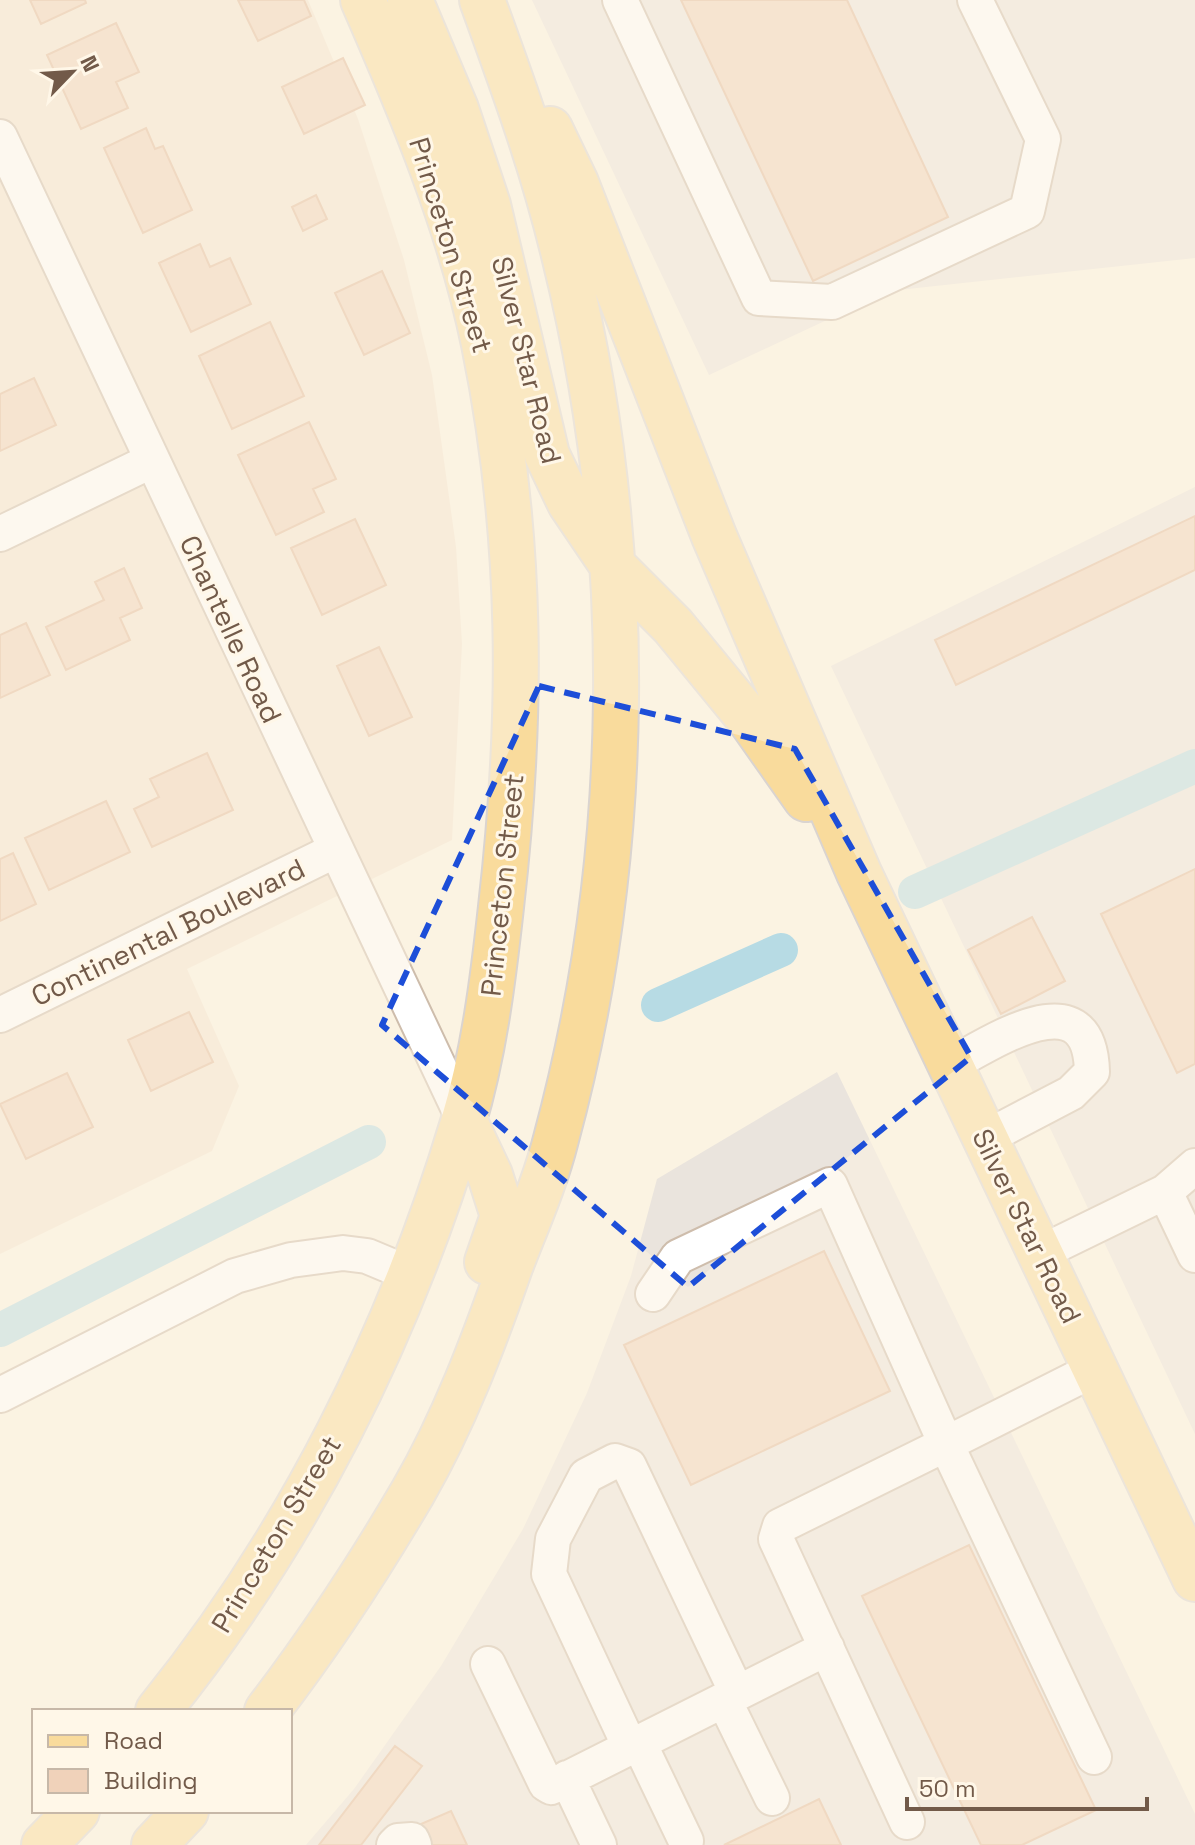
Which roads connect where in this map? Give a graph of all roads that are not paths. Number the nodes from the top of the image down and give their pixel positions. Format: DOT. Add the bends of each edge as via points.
graph roads {
  1 [pos="363,0"];
  2 [pos="410,0"];
  3 [pos="482,0"];
  4 [pos="489,0"];
  5 [pos="620,0"];
  6 [pos="975,0"];
  7 [pos="0,137"];
  8 [pos="151,461"];
  9 [pos="0,534"];
  10 [pos="612,565"];
  11 [pos="336,850"];
  12 [pos="859,873"];
  13 [pos="0,1015"];
  14 [pos="950,1065"];
  15 [pos="464,1120"];
  16 [pos="985,1138"];
  17 [pos="1195,1166"];
  18 [pos="1165,1192"];
  19 [pos="1040,1253"];
  20 [pos="1195,1255"];
  21 [pos="410,1274"];
  22 [pos="653,1294"];
  23 [pos="1095,1369"];
  24 [pos="0,1395"];
  25 [pos="946,1444"];
  26 [pos="1186,1533"];
  27 [pos="1195,1579"];
  28 [pos="827,1648"];
  29 [pos="488,1664"];
  30 [pos="730,1696"];
  31 [pos="159,1709"];
  32 [pos="237,1709"];
  33 [pos="268,1709"];
  34 [pos="634,1745"];
  35 [pos="1094,1757"];
  36 [pos="567,1778"];
  37 [pos="772,1798"];
  38 [pos="75,1813"];
  39 [pos="158,1813"];
  40 [pos="184,1813"];
  41 [pos="907,1822"];
  42 [pos="686,1841"];
  43 [pos="44,1845"];
  44 [pos="134,1845"];
  45 [pos="154,1845"];
  46 [pos="394,1845"];
  47 [pos="414,1845"];
  48 [pos="599,1845"];
  1 -- 15 [label="main road, Princeton Street" via="445,209 483,341 508,491 518,652 514,775 490,1006"];
  2 -- 10 [label="main road, Silver Star Road" via="456,109 488,205 547,455 570,503"];
  3 -- 10 [label="main road" via="527,121 566,261 601,443"];
  4 -- 12 [label="main road, Silver Star Road" via="576,183 714,536"];
  5 -- 6 [label="street" via="759,298 832,302 1027,211 1043,139"];
  7 -- 8 [label="street, Chantelle Road"];
  8 -- 9 [label="street"];
  8 -- 11 [label="street, Chantelle Road"];
  10 -- 12 [label="main road, Silver Star Road" via="673,626 751,721"];
  10 -- 33 [label="main road" via="612,808 600,928 555,1143 478,1357 414,1490"];
  11 -- 13 [label="street, Continental Boulevard"];
  11 -- 15 [label="street, Chantelle Road"];
  12 -- 14 [label="main road, Silver Star Road"];
  14 -- 16 [label="main road, Silver Star Road"];
  14 -- 16 [label="street" via="1026,1026 1054,1019 1080,1034 1092,1054 1092,1072 1071,1093"];
  15 -- 21 [label="main road, Princeton Street"];
  15 -- 32 [label="main road" via="503,1216 492,1250 447,1359 358,1531"];
  16 -- 19 [label="main road, Silver Star Road"];
  17 -- 18 [label="street"];
  18 -- 19 [label="street"];
  18 -- 20 [label="street"];
  19 -- 23 [label="main road, Silver Star Road"];
  21 -- 24 [label="street" via="367,1256 343,1253 235,1276"];
  21 -- 31 [label="main road, Princeton Street" via="319,1473 258,1574"];
  22 -- 25 [label="street" via="678,1257 830,1185"];
  23 -- 25 [label="street"];
  23 -- 26 [label="main road, Silver Star Road"];
  25 -- 28 [label="street" via="780,1526 776,1539"];
  25 -- 35 [label="street"];
  26 -- 27 [label="main road, Silver Star Road"];
  28 -- 30 [label="street"];
  28 -- 41 [label="street"];
  29 -- 36 [label="street" via="546,1784 551,1787"];
  30 -- 34 [label="street"];
  30 -- 34 [label="street" via="629,1466 615,1461 586,1476 553,1539 549,1574"];
  30 -- 37 [label="street"];
  34 -- 36 [label="street"];
  34 -- 42 [label="street"];
  36 -- 48 [label="street"];
  38 -- 43 [label="main road"];
  39 -- 44 [label="main road"];
  40 -- 45 [label="main road"];
  46 -- 47 [label="street" via="412,1840"];
}
